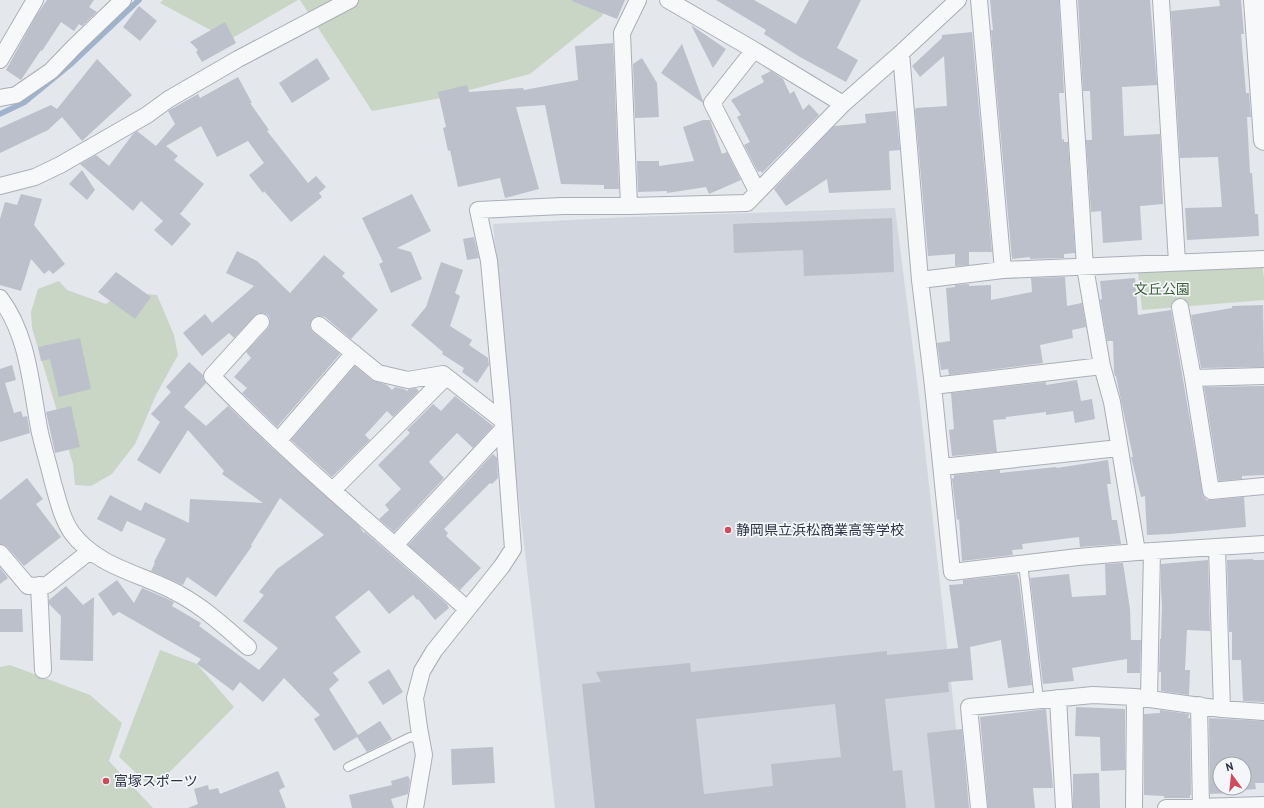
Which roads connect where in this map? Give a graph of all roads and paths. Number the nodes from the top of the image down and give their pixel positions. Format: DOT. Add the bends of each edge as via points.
graph roads {
  1 [pos="35,0"];
  2 [pos="123,0"];
  3 [pos="350,0"];
  4 [pos="638,0"];
  5 [pos="668,0"];
  6 [pos="958,0"];
  7 [pos="980,0"];
  8 [pos="1068,0"];
  9 [pos="1161,0"];
  10 [pos="1254,0"];
  11 [pos="754,50"];
  12 [pos="1261,52"];
  13 [pos="901,53"];
  14 [pos="0,60"];
  15 [pos="0,98"];
  16 [pos="842,104"];
  17 [pos="1264,140"];
  18 [pos="0,186"];
  19 [pos="757,191"];
  20 [pos="630,206"];
  21 [pos="1264,259"];
  22 [pos="1177,262"];
  23 [pos="1085,267"];
  24 [pos="1003,270"];
  25 [pos="920,280"];
  26 [pos="0,298"];
  27 [pos="1180,307"];
  28 [pos="261,322"];
  29 [pos="319,325"];
  30 [pos="354,353"];
  31 [pos="1102,366"];
  32 [pos="1264,376"];
  33 [pos="446,377"];
  34 [pos="1193,378"];
  35 [pos="933,386"];
  36 [pos="503,424"];
  37 [pos="278,441"];
  38 [pos="1119,448"];
  39 [pos="942,467"];
  40 [pos="1264,486"];
  41 [pos="333,490"];
  42 [pos="1264,544"];
  43 [pos="395,545"];
  44 [pos="1216,548"];
  45 [pos="90,551"];
  46 [pos="1145,551"];
  47 [pos="0,553"];
  48 [pos="1024,564"];
  49 [pos="39,586"];
  50 [pos="468,609"];
  51 [pos="248,648"];
  52 [pos="43,670"];
  53 [pos="1142,697"];
  54 [pos="1058,698"];
  55 [pos="1039,700"];
  56 [pos="1199,705"];
  57 [pos="1222,709"];
  58 [pos="1264,712"];
  59 [pos="421,739"];
  60 [pos="348,767"];
  61 [pos="1264,805"];
  62 [pos="415,808"];
  63 [pos="979,808"];
  64 [pos="1064,808"];
  65 [pos="1134,808"];
  66 [pos="1166,808"];
  67 [pos="1201,808"];
  1 -- 14 [label="street"];
  2 -- 15 [label="street" via="51,72 16,95"];
  3 -- 18 [label="street" via="238,59 60,165 35,177"];
  4 -- 20 [label="street" via="622,33"];
  5 -- 11 [label="street"];
  6 -- 13 [label="street"];
  7 -- 24 [label="street"];
  8 -- 23 [label="street"];
  9 -- 22 [label="street"];
  10 -- 12 [label="street"];
  11 -- 16 [label="street"];
  11 -- 19 [label="street" via="712,103"];
  12 -- 17 [label="street"];
  13 -- 16 [label="street"];
  13 -- 25 [label="street"];
  16 -- 19 [label="street"];
  19 -- 20 [label="street" via="747,202"];
  20 -- 36 [label="street" via="478,210 489,261"];
  21 -- 22 [label="street"];
  22 -- 23 [label="street"];
  23 -- 24 [label="street"];
  23 -- 31 [label="street"];
  24 -- 25 [label="street"];
  25 -- 35 [label="street"];
  26 -- 45 [label="street" via="23,341 40,434 65,520 73,534"];
  27 -- 34 [label="street"];
  28 -- 37 [label="street" via="212,376"];
  29 -- 30 [label="street"];
  30 -- 33 [label="street" via="378,373 408,380 443,374"];
  30 -- 37 [label="street"];
  31 -- 35 [label="street"];
  31 -- 38 [label="street" via="1112,402"];
  32 -- 34 [label="street"];
  33 -- 36 [label="street"];
  33 -- 41 [label="street"];
  34 -- 40 [label="street" via="1211,491"];
  35 -- 39 [label="street"];
  36 -- 43 [label="street"];
  36 -- 50 [label="street" via="513,549"];
  37 -- 41 [label="street"];
  38 -- 39 [label="street"];
  38 -- 46 [label="street"];
  39 -- 48 [label="street" via="952,572"];
  41 -- 43 [label="street"];
  42 -- 44 [label="street"];
  43 -- 50 [label="street"];
  44 -- 46 [label="street"];
  44 -- 57 [label="street"];
  45 -- 49 [label="street" via="47,585"];
  45 -- 51 [label="street" via="117,566 179,593 213,616"];
  46 -- 48 [label="street"];
  46 -- 53 [label="street"];
  47 -- 49 [label="street" via="28,586"];
  48 -- 55 [label="lane"];
  49 -- 52 [label="street"];
  50 -- 59 [label="street" via="434,650 422,671 415,698"];
  53 -- 54 [label="street" via="1093,695"];
  53 -- 56 [label="street"];
  53 -- 65 [label="street"];
  54 -- 55 [label="street"];
  54 -- 64 [label="street"];
  55 -- 63 [label="street" via="969,707"];
  56 -- 57 [label="street"];
  56 -- 67 [label="street"];
  57 -- 58 [label="street"];
  59 -- 60 [label="lane" via="410,737"];
  59 -- 62 [label="street" via="424,755"];
  61 -- 67 [label="street"];
  66 -- 67 [label="street"];
}
